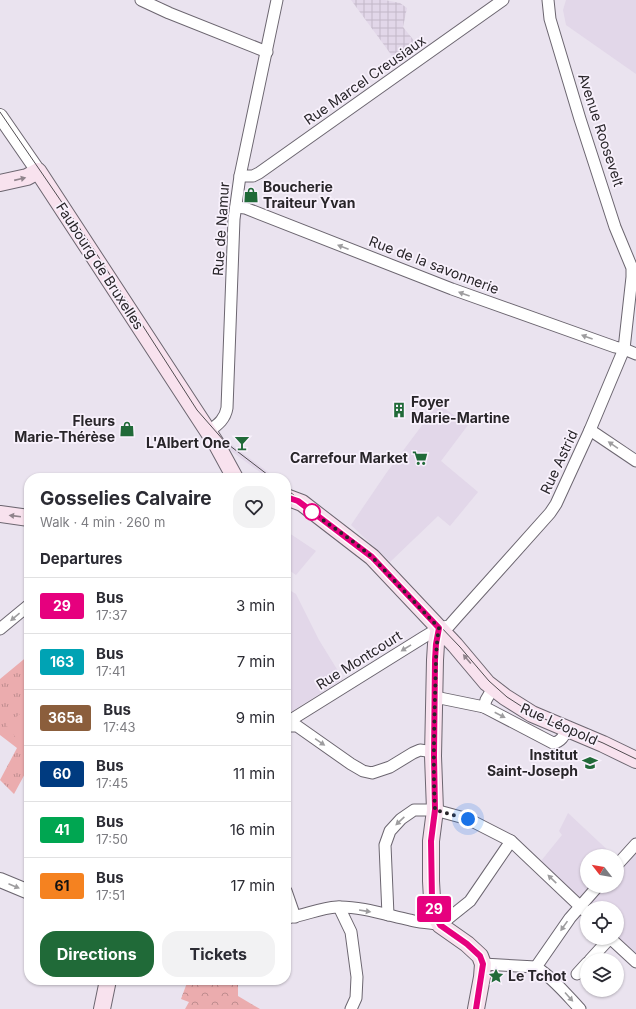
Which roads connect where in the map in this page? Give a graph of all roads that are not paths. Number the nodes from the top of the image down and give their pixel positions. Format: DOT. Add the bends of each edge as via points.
graph roads {
  1 [pos="141,0"];
  2 [pos="277,0"];
  3 [pos="503,0"];
  4 [pos="548,0"];
  5 [pos="267,52"];
  6 [pos="0,116"];
  7 [pos="38,171"];
  8 [pos="240,176"];
  9 [pos="0,183"];
  10 [pos="236,207"];
  11 [pos="634,269"];
  12 [pos="624,349"];
  13 [pos="636,354"];
  14 [pos="590,430"];
  15 [pos="208,432"];
  16 [pos="636,461"];
  17 [pos="232,473"];
  18 [pos="291,498"];
  19 [pos="0,514"];
  20 [pos="24,517"];
  21 [pos="24,609"];
  22 [pos="439,628"];
  23 [pos="0,629"];
  24 [pos="493,688"];
  25 [pos="435,697"];
  26 [pos="484,708"];
  27 [pos="291,723"];
  28 [pos="567,729"];
  29 [pos="553,743"];
  30 [pos="566,750"];
  31 [pos="434,756"];
  32 [pos="636,760"];
  33 [pos="435,810"];
  34 [pos="511,841"];
  35 [pos="636,844"];
  36 [pos="624,857"];
  37 [pos="0,880"];
  38 [pos="24,890"];
  39 [pos="580,906"];
  40 [pos="339,907"];
  41 [pos="580,912"];
  42 [pos="388,915"];
  43 [pos="291,917"];
  44 [pos="440,925"];
  45 [pos="604,945"];
  46 [pos="618,945"];
  47 [pos="596,953"];
  48 [pos="636,962"];
  49 [pos="483,964"];
  50 [pos="536,966"];
  51 [pos="580,971"];
  52 [pos="577,974"];
  53 [pos="107,985"];
  54 [pos="102,1009"];
  55 [pos="351,1009"];
  56 [pos="476,1009"];
  57 [pos="580,1009"];
  1 -- 5 [label="street"];
  2 -- 5 [label="street, Rue de Namur"];
  3 -- 8 [label="street, Rue Marcel Creusiaux" via="259,173 253,176"];
  4 -- 11 [label="street, Avenue Roosevelt" via="550,19 580,119 616,227"];
  5 -- 8 [label="street, Rue de Namur"];
  6 -- 7 [label="street, Faubourg de Bruxelles"];
  9 -- 7 [label="main road, one-way" via="27,177"];
  7 -- 15 [label="main road, Faubourg de Bruxelles"];
  8 -- 10 [label="street, Rue de Namur"];
  12 -- 10 [label="street, Rue de la savonnerie, one-way" via="452,289 245,208"];
  10 -- 15 [label="street, Rue de Namur" via="227,408 226,415 220,423"];
  11 -- 12 [label="street, Rue Astrid"];
  12 -- 13 [label="street, Rue de la savonnerie"];
  12 -- 14 [label="street, Rue Astrid"];
  16 -- 14 [label="street, one-way"];
  14 -- 22 [label="street, Rue Astrid" via="550,513 449,626"];
  15 -- 17 [label="main road, Faubourg de Bruxelles"];
  18 -- 22 [label="main road, Rue Léopold" via="302,503 368,554"];
  20 -- 19 [label="main road, one-way"];
  21 -- 23 [label="street, one-way"];
  24 -- 22 [label="main road, Rue Léopold, one-way"];
  22 -- 25 [label="main road" via="436,644"];
  22 -- 27 [label="street, Rue Montcourt, one-way"];
  24 -- 26 [label="street"];
  24 -- 28 [label="main road, Rue Léopold" via="520,708"];
  25 -- 26 [label="street"];
  25 -- 31 [label="main road"];
  26 -- 29 [label="street, one-way"];
  27 -- 31 [label="street, one-way" via="363,771 372,773 390,767 420,750"];
  28 -- 29 [label="street" via="560,740"];
  28 -- 32 [label="main road, Rue Léopold"];
  29 -- 30 [label="street"];
  31 -- 33 [label="main road"];
  33 -- 34 [label="street" via="468,819"];
  33 -- 42 [label="street, one-way" via="414,810 390,831 385,845"];
  33 -- 44 [label="main road" via="431,841 431,881 434,910"];
  39 -- 34 [label="street, one-way"];
  34 -- 44 [label="street" via="470,901"];
  35 -- 36 [label="street"];
  37 -- 38 [label="street, one-way"];
  40 -- 42 [label="street, one-way"];
  40 -- 43 [label="street"];
  40 -- 55 [label="street" via="351,932 357,977 356,998"];
  41 -- 50 [label="street, one-way" via="570,918"];
  42 -- 44 [label="street"];
  44 -- 49 [label="main road" via="467,944 480,956"];
  45 -- 47 [label="street"];
  46 -- 48 [label="street"];
  49 -- 50 [label="street"];
  49 -- 56 [label="main road"];
  50 -- 57 [label="street, one-way"];
  51 -- 52 [label="street"];
  53 -- 54 [label="main road"];
}
